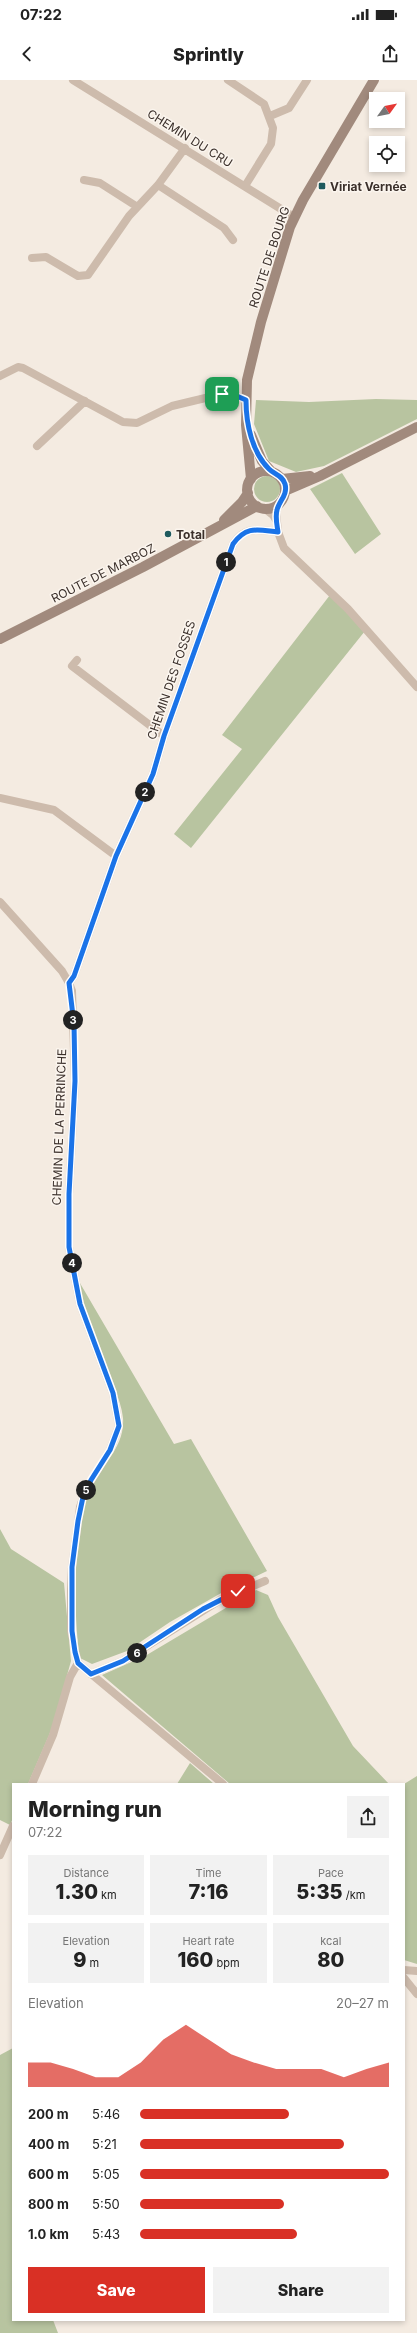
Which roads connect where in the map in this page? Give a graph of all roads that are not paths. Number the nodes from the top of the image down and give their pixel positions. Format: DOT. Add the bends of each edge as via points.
graph roads {
  1 [pos="73,80"];
  2 [pos="228,80"];
  3 [pos="307,80"];
  4 [pos="374,80"];
  5 [pos="270,116"];
  6 [pos="185,148"];
  7 [pos="84,180"];
  8 [pos="158,185"];
  9 [pos="245,186"];
  10 [pos="136,206"];
  11 [pos="294,217"];
  12 [pos="233,240"];
  13 [pos="32,258"];
  14 [pos="0,376"];
  15 [pos="246,400"];
  16 [pos="85,401"];
  17 [pos="246,412"];
  18 [pos="417,427"];
  19 [pos="37,446"];
  20 [pos="339,467"];
  21 [pos="271,471"];
  22 [pos="251,479"];
  23 [pos="282,479"];
  24 [pos="285,491"];
  25 [pos="248,493"];
  26 [pos="279,504"];
  27 [pos="260,507"];
  28 [pos="276,520"];
  29 [pos="216,527"];
  30 [pos="278,532"];
  31 [pos="0,639"];
  32 [pos="77,660"];
  33 [pos="417,687"];
  34 [pos="164,736"];
  35 [pos="0,798"];
  36 [pos="116,856"];
  37 [pos="0,902"];
  38 [pos="69,983"];
  39 [pos="265,1581"];
  40 [pos="78,1663"];
  41 [pos="91,1674"];
  42 [pos="32,1783"];
  43 [pos="222,1783"];
  44 [pos="12,1828"];
  45 [pos="0,1856"];
  46 [pos="405,1970"];
  47 [pos="417,1971"];
  48 [pos="405,1979"];
  49 [pos="417,1994"];
  1 -- 6 [label="street, CHEMIN DU CRU"];
  2 -- 5 [label="street" via="261,101"];
  3 -- 5 [label="street" via="289,108"];
  4 -- 11 [label="main road, ROUTE DE BOURG"];
  5 -- 9 [label="street" via="273,140"];
  6 -- 8 [label="street"];
  6 -- 9 [label="street, CHEMIN DU CRU"];
  7 -- 10 [label="street" via="100,183"];
  8 -- 10 [label="street"];
  8 -- 12 [label="street" via="224,228"];
  9 -- 11 [label="street, CHEMIN DU CRU"];
  10 -- 13 [label="street" via="88,275 78,276 46,257"];
  11 -- 15 [label="main road, ROUTE DE BOURG" via="252,358"];
  14 -- 16 [label="street" via="18,367 23,368"];
  15 -- 16 [label="street" via="232,394 222,394 172,406 131,424"];
  15 -- 17 [label="main road, ROUTE DE BOURG"];
  16 -- 19 [label="street"];
  17 -- 21 [label="main road, ROUTE DE BOURG" via="256,449"];
  17 -- 22 [label="main road, ROUTE DE BOURG"];
  18 -- 20 [label="main road"];
  20 -- 23 [label="main road" via="308,476"];
  20 -- 24 [label="main road"];
  21 -- 22 [label="main road" via="260,472"];
  21 -- 23 [label="main road"];
  22 -- 25 [label="main road"];
  23 -- 24 [label="main road"];
  24 -- 26 [label="main road"];
  25 -- 27 [label="main road"];
  25 -- 29 [label="main road, ROUTE DE MARBOZ"];
  26 -- 27 [label="main road"];
  26 -- 28 [label="street"];
  27 -- 28 [label="street" via="273,514"];
  27 -- 29 [label="main road, ROUTE DE MARBOZ"];
  28 -- 30 [label="street"];
  29 -- 31 [label="main road, ROUTE DE MARBOZ"];
  30 -- 33 [label="street" via="289,554 348,609"];
  30 -- 34 [label="street, CHEMIN DES FOSSES" via="251,530 240,536 233,544"];
  32 -- 34 [label="street" via="72,666"];
  34 -- 36 [label="street, CHEMIN DES FOSSES" via="153,774"];
  35 -- 36 [label="street" via="54,810"];
  36 -- 38 [label="street, CHEMIN DES FOSSES" via="74,976"];
  37 -- 38 [label="street" via="43,948"];
  38 -- 40 [label="street, CHEMIN DE LA PERRINCHE" via="75,1081 69,1247 80,1304 113,1393 119,1426 110,1450 86,1489 78,1521 71,1591 72,1631"];
  39 -- 41 [label="street" via="220,1600 123,1661"];
  40 -- 41 [label="street"];
  40 -- 42 [label="street" via="70,1677 53,1735"];
  41 -- 43 [label="street"];
  44 -- 45 [label="street"];
  46 -- 47 [label="street"];
  48 -- 49 [label="street"];
}
